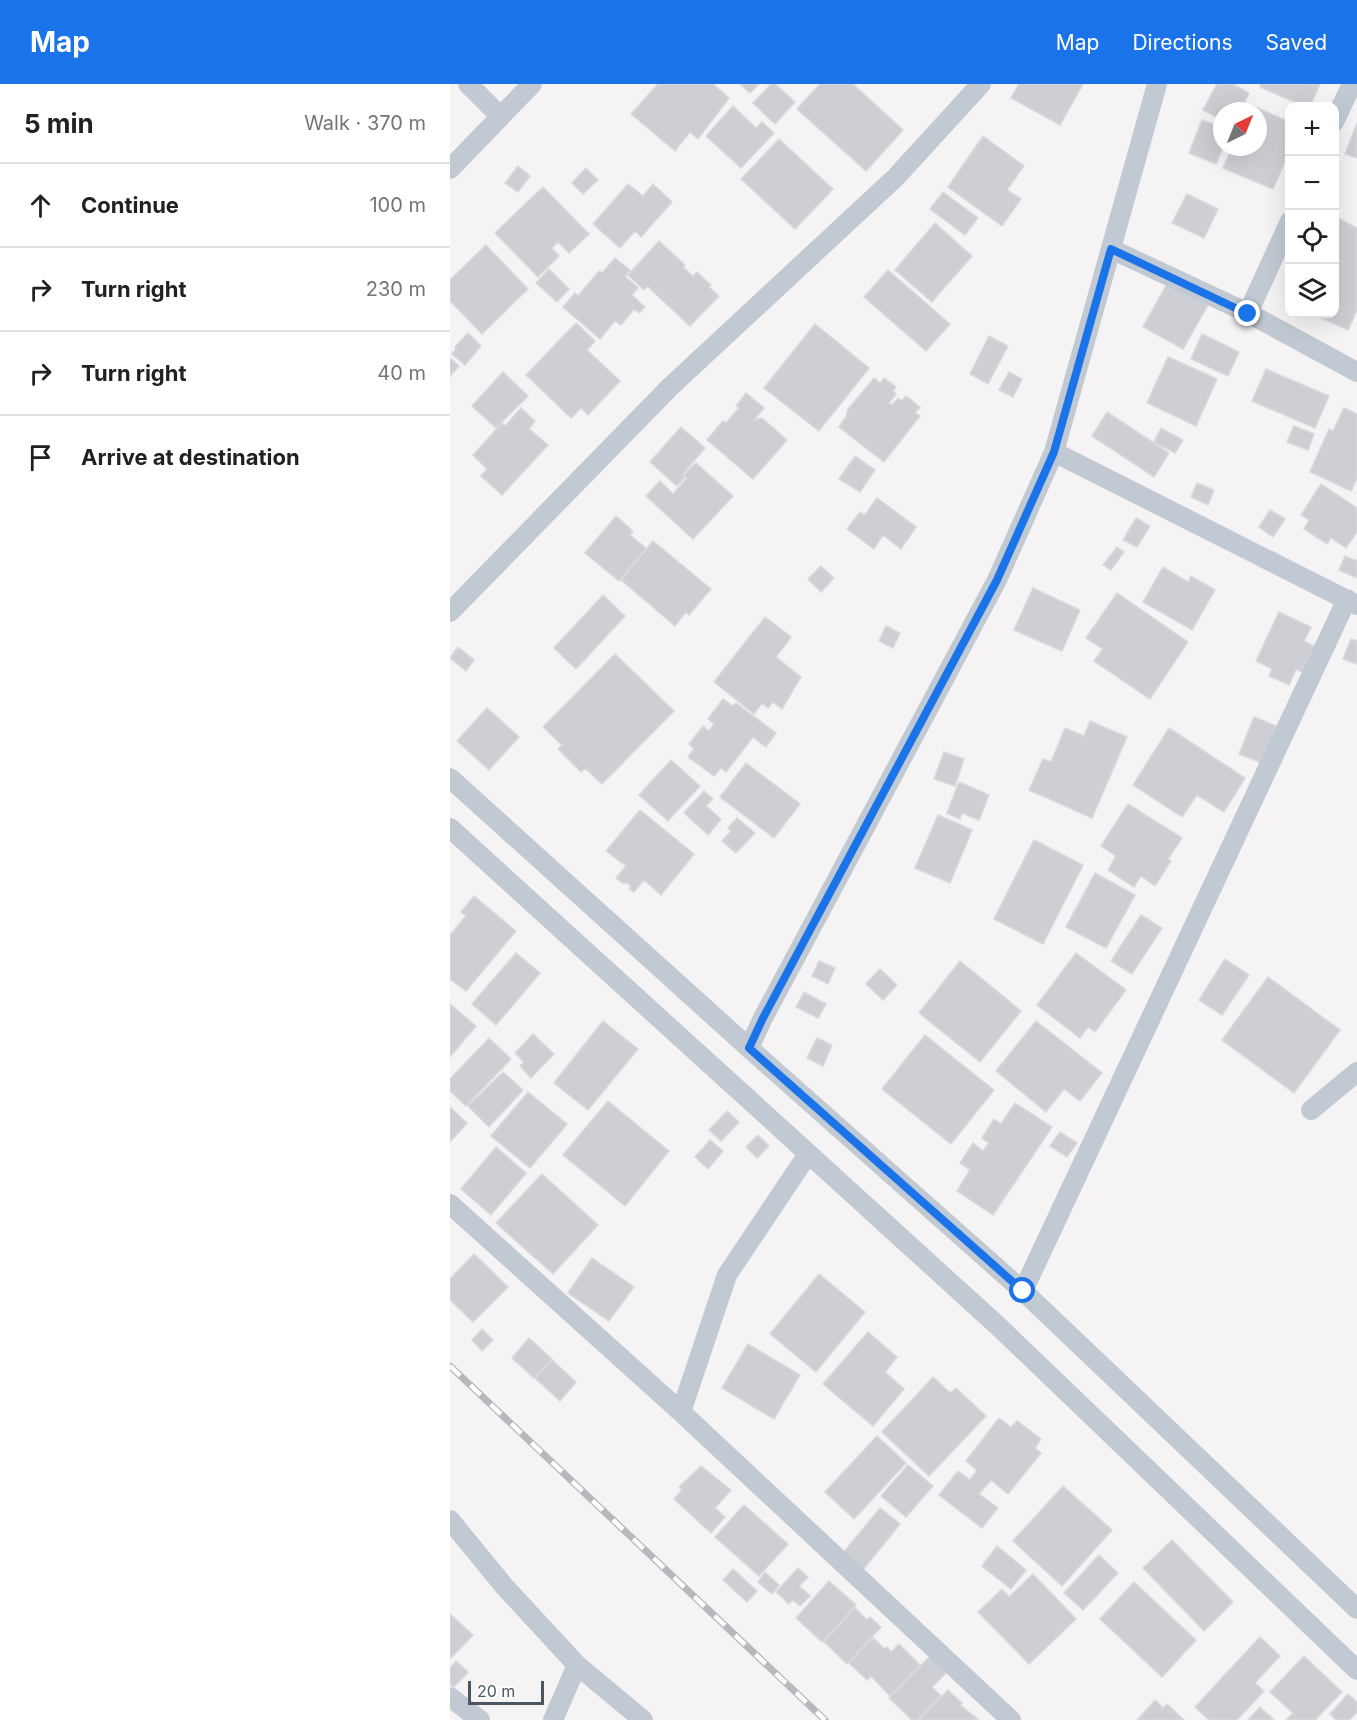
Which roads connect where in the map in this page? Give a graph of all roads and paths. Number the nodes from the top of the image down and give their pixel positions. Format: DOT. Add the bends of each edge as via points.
graph roads {
  1 [pos="468,84"];
  2 [pos="531,84"];
  3 [pos="981,84"];
  4 [pos="1158,84"];
  5 [pos="1352,84"];
  6 [pos="1339,113"];
  7 [pos="500,116"];
  8 [pos="450,169"];
  9 [pos="1285,232"];
  10 [pos="1111,249"];
  11 [pos="1248,314"];
  12 [pos="1357,372"];
  13 [pos="1054,452"];
  14 [pos="1352,602"];
  15 [pos="450,612"];
  16 [pos="450,778"];
  17 [pos="450,828"];
  18 [pos="749,1048"];
  19 [pos="1357,1072"];
  20 [pos="1311,1110"];
  21 [pos="808,1154"];
  22 [pos="450,1204"];
  23 [pos="1023,1291"];
  24 [pos="681,1412"];
  25 [pos="450,1520"];
  26 [pos="1357,1610"];
  27 [pos="577,1665"];
  28 [pos="1357,1670"];
  29 [pos="450,1697"];
  30 [pos="480,1720"];
  31 [pos="553,1720"];
  32 [pos="643,1720"];
  33 [pos="1011,1720"];
  1 -- 7 [label="street"];
  2 -- 7 [label="street"];
  3 -- 15 [label="street" via="896,177 670,387"];
  4 -- 10 [label="street"];
  5 -- 6 [label="street"];
  7 -- 8 [label="street"];
  9 -- 11 [label="street"];
  10 -- 11 [label="street"];
  10 -- 13 [label="street"];
  11 -- 12 [label="street"];
  13 -- 14 [label="street"];
  13 -- 18 [label="street" via="997,580"];
  14 -- 23 [label="street"];
  16 -- 18 [label="street"];
  17 -- 21 [label="street"];
  18 -- 23 [label="street"];
  19 -- 20 [label="street"];
  21 -- 24 [label="street" via="727,1275"];
  21 -- 28 [label="street" via="998,1326"];
  22 -- 24 [label="street"];
  23 -- 26 [label="street"];
  24 -- 33 [label="street"];
  25 -- 27 [label="street"];
  27 -- 31 [label="street"];
  27 -- 32 [label="street"];
  29 -- 30 [label="street"];
}
